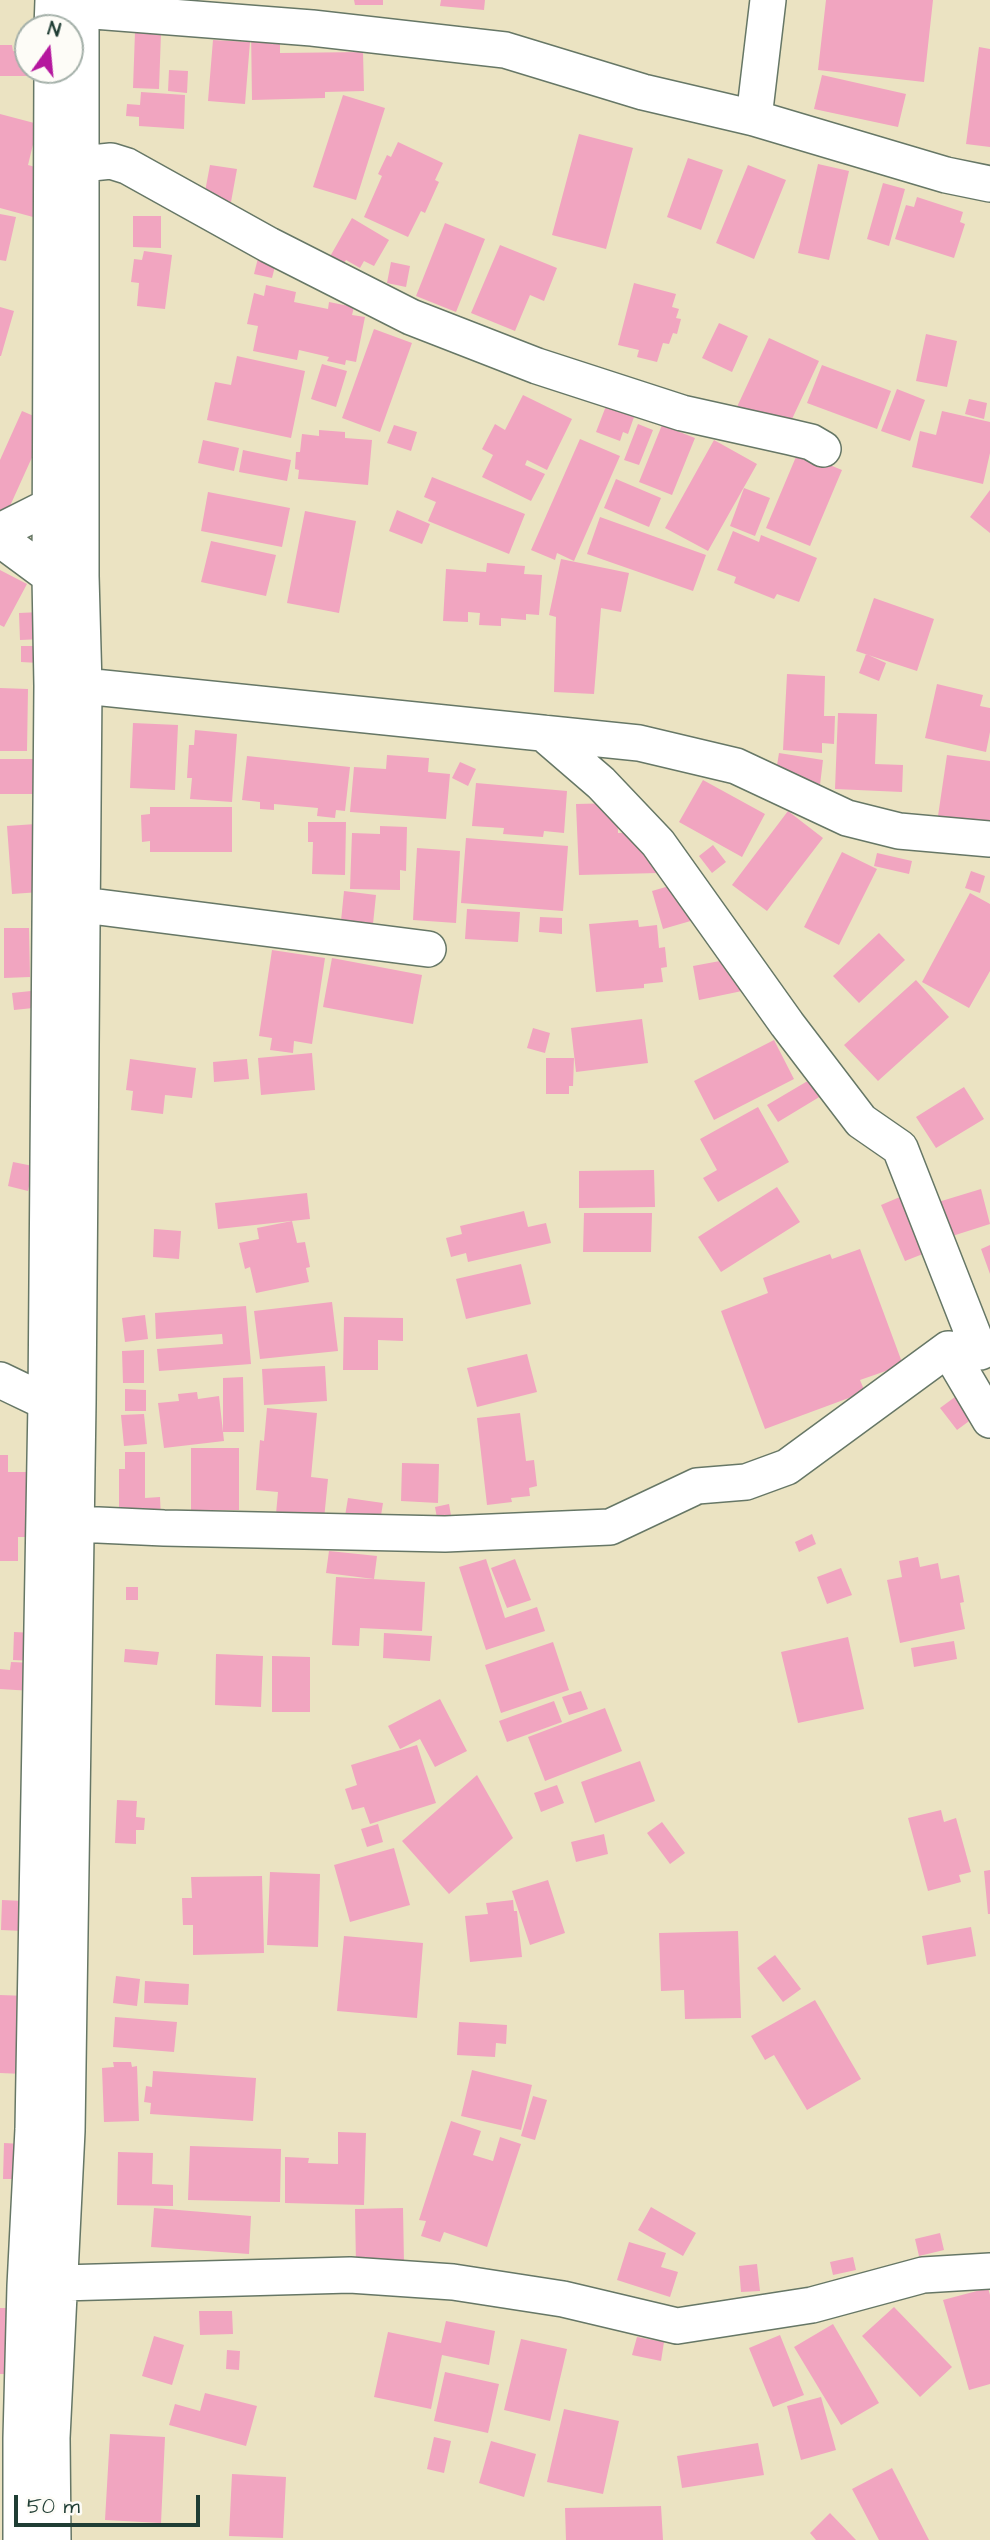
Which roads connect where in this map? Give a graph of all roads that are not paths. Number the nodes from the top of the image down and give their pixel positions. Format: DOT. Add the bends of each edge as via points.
graph roads {
  1 [pos="768,0"];
  2 [pos="67,9"];
  3 [pos="52,84"];
  4 [pos="754,118"];
  5 [pos="82,164"];
  6 [pos="990,184"];
  7 [pos="823,449"];
  8 [pos="50,506"];
  9 [pos="0,531"];
  10 [pos="0,539"];
  11 [pos="50,576"];
  12 [pos="84,686"];
  13 [pos="543,733"];
  14 [pos="990,839"];
  15 [pos="83,905"];
  16 [pos="428,948"];
  17 [pos="973,1349"];
  18 [pos="0,1380"];
  19 [pos="46,1402"];
  20 [pos="990,1420"];
  21 [pos="76,1524"];
  22 [pos="50,2130"];
  23 [pos="990,2272"];
  24 [pos="13,2282"];
  25 [pos="61,2283"];
  26 [pos="21,2540"];
  27 [pos="53,2540"];
  1 -- 4 [label="street"];
  2 -- 4 [label="street" via="312,28 505,50 643,92"];
  2 -- 5 [label="street"];
  3 -- 8 [label="street"];
  4 -- 6 [label="street"];
  5 -- 7 [label="street" via="111,161 127,166 411,317 537,366 682,413 811,442"];
  5 -- 12 [label="street"];
  8 -- 9 [label="street"];
  8 -- 11 [label="street"];
  10 -- 11 [label="street"];
  11 -- 19 [label="street"];
  12 -- 13 [label="street"];
  12 -- 15 [label="street"];
  13 -- 14 [label="street" via="651,746 736,766 847,818 899,831"];
  13 -- 17 [label="street" via="601,783 658,843 861,1121 900,1148"];
  15 -- 16 [label="street"];
  15 -- 21 [label="street"];
  17 -- 20 [label="street"];
  17 -- 21 [label="street" via="786,1467 746,1482 697,1486 610,1527 445,1534"];
  18 -- 19 [label="street"];
  19 -- 22 [label="street"];
  21 -- 22 [label="street"];
  22 -- 24 [label="street"];
  22 -- 25 [label="street"];
  23 -- 25 [label="street" via="923,2275 812,2305 677,2326 563,2299 453,2281 350,2275"];
  24 -- 26 [label="street"];
  25 -- 27 [label="street" via="52,2438"];
}
